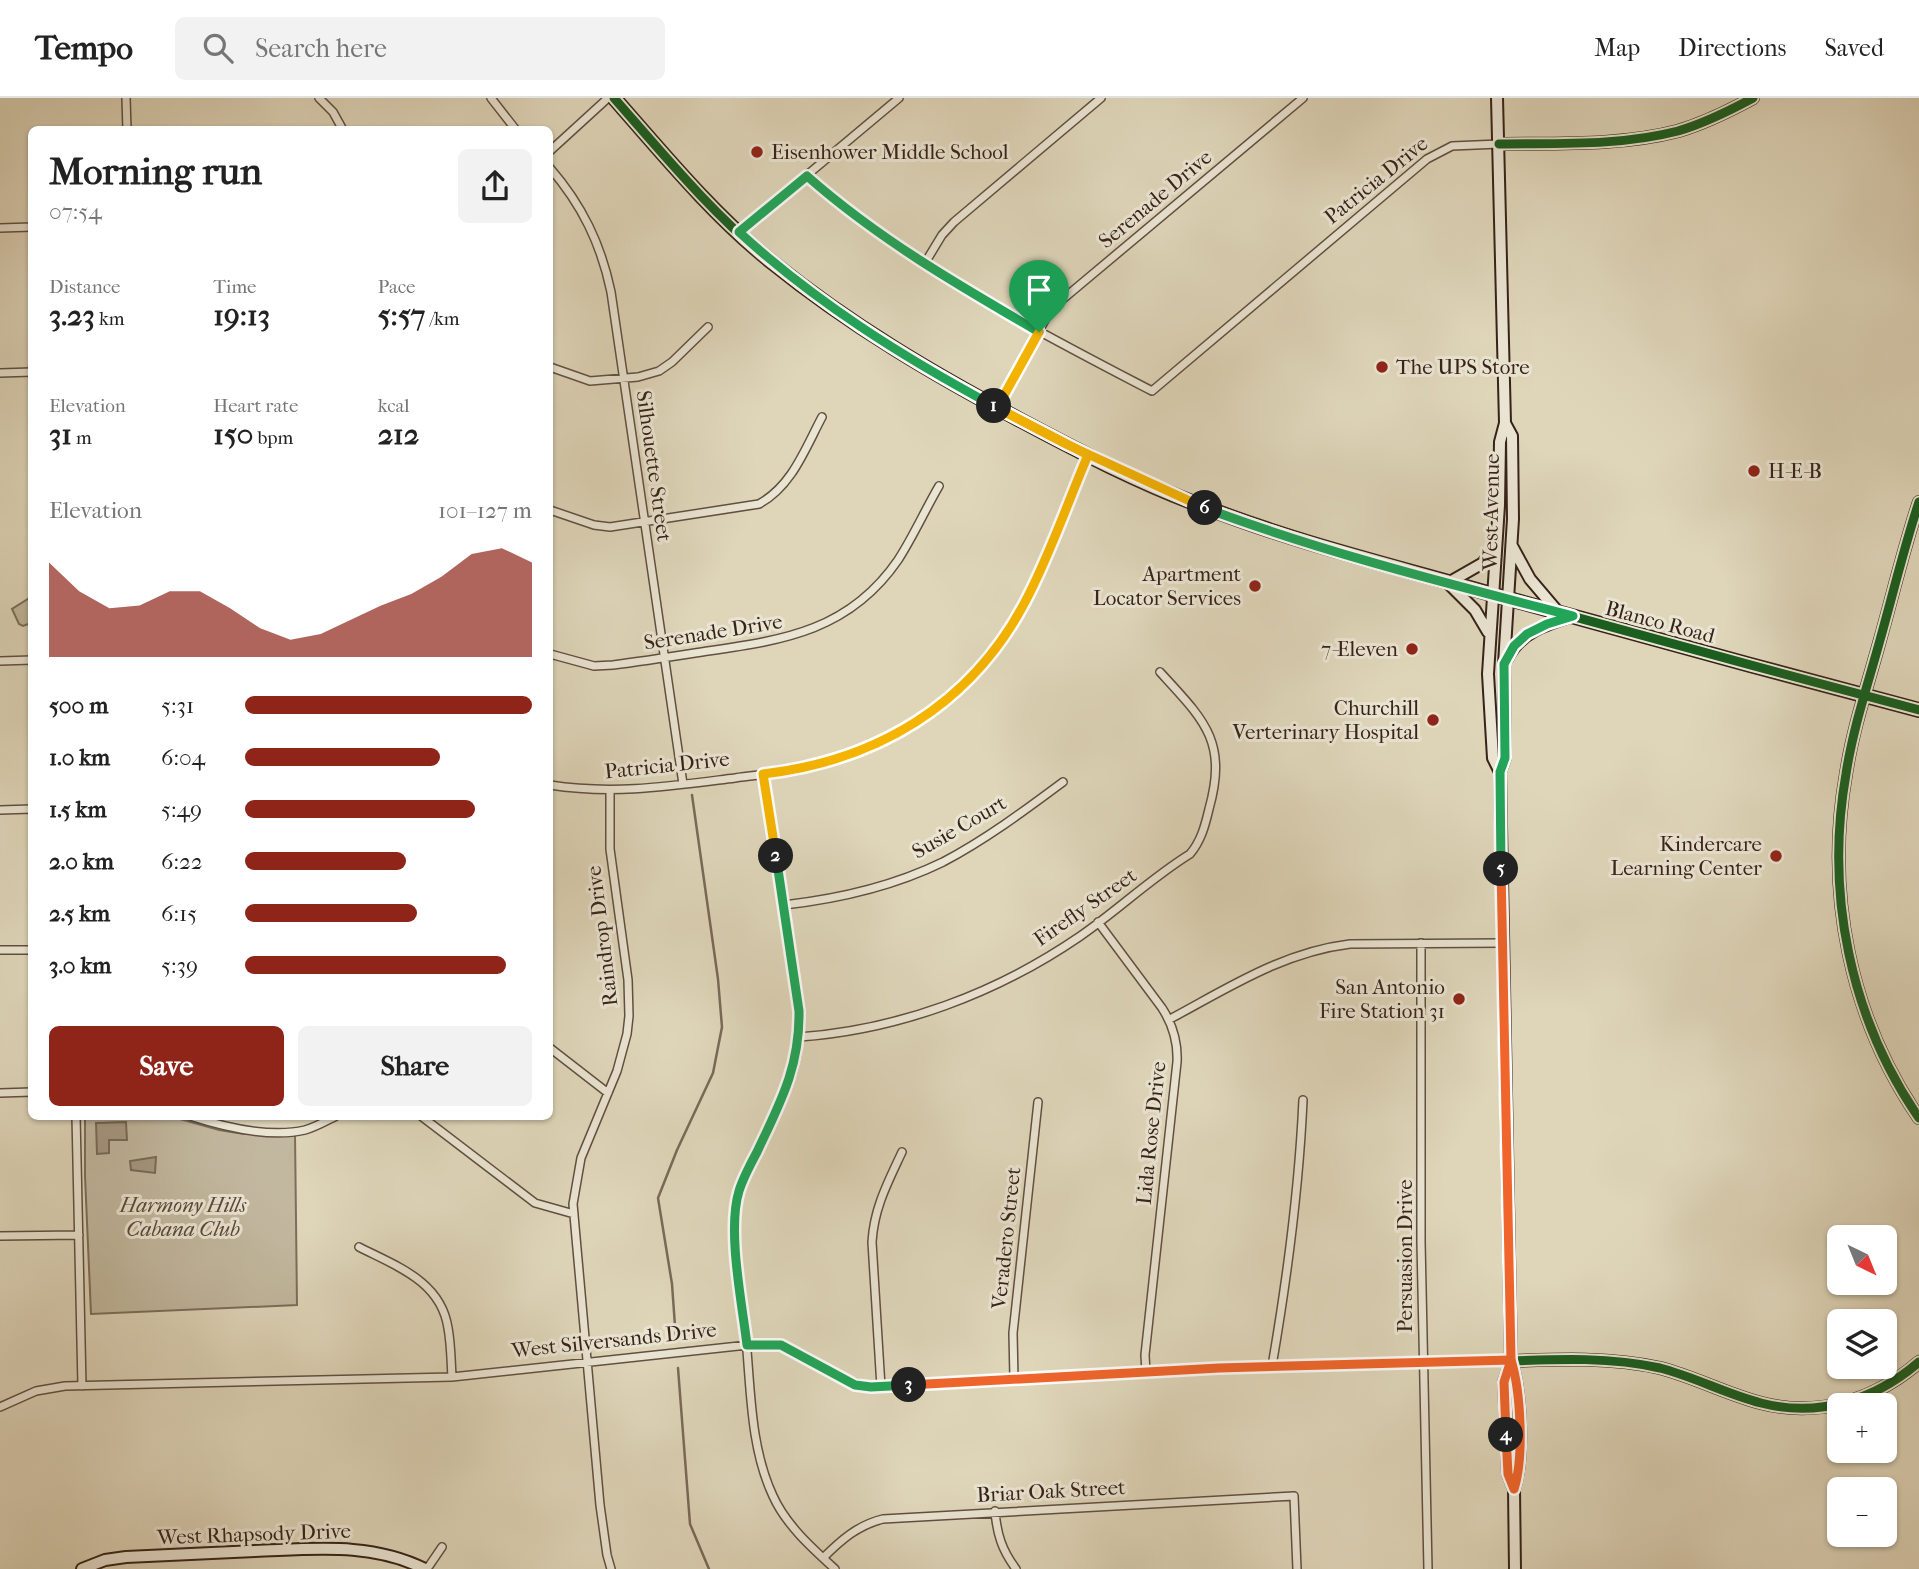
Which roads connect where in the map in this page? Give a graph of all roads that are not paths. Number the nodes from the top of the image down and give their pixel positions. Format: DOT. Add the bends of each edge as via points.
graph roads {
  1 [pos="126,98"];
  2 [pos="319,98"];
  3 [pos="491,98"];
  4 [pos="608,98"];
  5 [pos="614,98"];
  6 [pos="899,98"];
  7 [pos="1101,98"];
  8 [pos="1303,98"];
  9 [pos="1497,98"];
  10 [pos="1753,98"];
  11 [pos="127,126"];
  12 [pos="342,126"];
  13 [pos="513,126"];
  14 [pos="1499,144"];
  15 [pos="553,148"];
  16 [pos="553,172"];
  17 [pos="807,176"];
  18 [pos="28,227"];
  19 [pos="0,228"];
  20 [pos="739,232"];
  21 [pos="925,263"];
  22 [pos="708,327"];
  23 [pos="1039,332"];
  24 [pos="553,369"];
  25 [pos="28,372"];
  26 [pos="0,373"];
  27 [pos="624,379"];
  28 [pos="997,408"];
  29 [pos="822,417"];
  30 [pos="1505,423"];
  31 [pos="1088,455"];
  32 [pos="939,486"];
  33 [pos="1919,502"];
  34 [pos="553,511"];
  35 [pos="645,523"];
  36 [pos="1497,542"];
  37 [pos="1511,545"];
  38 [pos="1448,583"];
  39 [pos="1493,594"];
  40 [pos="1507,598"];
  41 [pos="1559,612"];
  42 [pos="1573,616"];
  43 [pos="1489,635"];
  44 [pos="553,655"];
  45 [pos="663,658"];
  46 [pos="28,660"];
  47 [pos="0,661"];
  48 [pos="1504,664"];
  49 [pos="1160,672"];
  50 [pos="1864,695"];
  51 [pos="1919,710"];
  52 [pos="1500,772"];
  53 [pos="763,774"];
  54 [pos="1063,782"];
  55 [pos="683,784"];
  56 [pos="553,785"];
  57 [pos="610,791"];
  58 [pos="28,809"];
  59 [pos="0,810"];
  60 [pos="783,905"];
  61 [pos="1098,922"];
  62 [pos="1421,943"];
  63 [pos="1502,943"];
  64 [pos="0,950"];
  65 [pos="28,950"];
  66 [pos="1170,1019"];
  67 [pos="800,1037"];
  68 [pos="553,1050"];
  69 [pos="28,1092"];
  70 [pos="0,1093"];
  71 [pos="608,1093"];
  72 [pos="1303,1100"];
  73 [pos="1038,1102"];
  74 [pos="1919,1118"];
  75 [pos="76,1120"];
  76 [pos="204,1120"];
  77 [pos="327,1120"];
  78 [pos="426,1120"];
  79 [pos="902,1152"];
  80 [pos="573,1214"];
  81 [pos="79,1235"];
  82 [pos="0,1236"];
  83 [pos="359,1247"];
  84 [pos="747,1345"];
  85 [pos="1511,1360"];
  86 [pos="587,1362"];
  87 [pos="1919,1362"];
  88 [pos="1423,1363"];
  89 [pos="1272,1366"];
  90 [pos="1146,1372"];
  91 [pos="452,1377"];
  92 [pos="1014,1379"];
  93 [pos="82,1386"];
  94 [pos="881,1387"];
  95 [pos="0,1407"];
  96 [pos="995,1511"];
  97 [pos="442,1547"];
  98 [pos="823,1558"];
  99 [pos="82,1569"];
  100 [pos="426,1569"];
  101 [pos="611,1569"];
  102 [pos="835,1569"];
  103 [pos="1016,1569"];
  104 [pos="1297,1569"];
  105 [pos="1428,1569"];
  106 [pos="1516,1569"];
  1 -- 11 [label="street"];
  2 -- 12 [label="street"];
  3 -- 13 [label="street"];
  4 -- 15 [label="street"];
  5 -- 20 [label="main road, Blanco Road"];
  6 -- 17 [label="street"];
  7 -- 21 [label="street" via="954,222"];
  8 -- 23 [label="street, Serenade Drive" via="1057,304"];
  9 -- 14 [label="main road, West Avenue"];
  10 -- 14 [label="main road, Patricia Drive" via="1718,116 1648,137"];
  14 -- 23 [label="street, Patricia Drive" via="1452,146 1427,159 1152,391"];
  14 -- 30 [label="main road, West Avenue"];
  16 -- 27 [label="street, Silhouette Street" via="580,209 604,261"];
  17 -- 20 [label="street"];
  17 -- 21 [label="street"];
  18 -- 19 [label="street"];
  20 -- 28 [label="main road, Blanco Road" via="771,261 898,352"];
  21 -- 23 [label="street"];
  22 -- 27 [label="street" via="672,362"];
  23 -- 28 [label="street, Serenade Drive"];
  24 -- 27 [label="street" via="590,381"];
  25 -- 26 [label="street"];
  27 -- 35 [label="street, Silhouette Street"];
  28 -- 31 [label="main road, Blanco Road"];
  29 -- 35 [label="street" via="789,478 771,498 740,509"];
  30 -- 36 [label="main road, West Avenue" via="1500,442"];
  30 -- 37 [label="main road, West Avenue" via="1512,436"];
  31 -- 38 [label="main road, Blanco Road" via="1236,519"];
  31 -- 53 [label="street, Patricia Drive" via="1023,605 973,674 925,718 894,736 859,752"];
  32 -- 45 [label="street, Serenade Drive" via="891,569 871,591 829,621 791,637"];
  33 -- 50 [label="main road"];
  34 -- 35 [label="street" via="594,525"];
  35 -- 45 [label="street, Silhouette Street"];
  36 -- 38 [label="main road" via="1483,563"];
  36 -- 39 [label="main road, West Avenue"];
  37 -- 40 [label="main road, West Avenue"];
  37 -- 41 [label="main road" via="1527,574"];
  38 -- 39 [label="main road, Blanco Road"];
  38 -- 43 [label="main road" via="1475,610"];
  39 -- 40 [label="main road, Blanco Road"];
  39 -- 43 [label="main road, West Avenue"];
  40 -- 41 [label="main road, Blanco Road"];
  40 -- 48 [label="main road, West Avenue"];
  41 -- 42 [label="main road, Blanco Road"];
  42 -- 48 [label="main road" via="1527,634"];
  42 -- 50 [label="main road, Blanco Road"];
  43 -- 52 [label="main road, West Avenue" via="1493,758"];
  44 -- 45 [label="street, Serenade Drive" via="594,666"];
  45 -- 55 [label="street, Silhouette Street"];
  46 -- 47 [label="street"];
  48 -- 52 [label="main road, West Avenue" via="1505,758"];
  49 -- 61 [label="street, Firefly Street" via="1208,730 1216,760 1214,790 1201,837 1190,854"];
  50 -- 51 [label="main road, Blanco Road"];
  50 -- 74 [label="main road" via="1841,810 1841,909 1861,1001 1880,1051"];
  52 -- 63 [label="main road, West Avenue"];
  53 -- 55 [label="street, Patricia Drive"];
  53 -- 60 [label="street"];
  54 -- 60 [label="street, Susie Court" via="986,837 941,862 878,886"];
  55 -- 57 [label="street, Patricia Drive"];
  56 -- 57 [label="street, Patricia Drive"];
  57 -- 71 [label="street, Raindrop Drive" via="612,875 630,998 627,1034"];
  58 -- 59 [label="street"];
  60 -- 67 [label="street"];
  61 -- 66 [label="street, Lida Rose Drive"];
  61 -- 67 [label="street, Firefly Street" via="1062,949 956,1002 913,1017"];
  62 -- 63 [label="street"];
  62 -- 66 [label="street" via="1350,944 1307,952"];
  62 -- 88 [label="street, Persuasion Drive"];
  63 -- 85 [label="main road, West Avenue"];
  64 -- 65 [label="street"];
  66 -- 90 [label="street, Lida Rose Drive" via="1177,1062"];
  67 -- 84 [label="street" via="786,1090 736,1204 734,1232"];
  68 -- 71 [label="street"];
  69 -- 70 [label="street"];
  71 -- 80 [label="street, Raindrop Drive" via="581,1158"];
  72 -- 89 [label="street"];
  73 -- 92 [label="street, Veradero Street" via="1013,1333"];
  75 -- 81 [label="street"];
  76 -- 77 [label="street" via="234,1129 289,1132"];
  78 -- 80 [label="street" via="528,1199"];
  79 -- 94 [label="street" via="873,1221"];
  80 -- 86 [label="street, Raindrop Drive"];
  81 -- 82 [label="street"];
  81 -- 93 [label="street"];
  83 -- 91 [label="street" via="412,1274 440,1301 448,1327"];
  84 -- 86 [label="street, West Silversands Drive"];
  84 -- 94 [label="street, West Silversands Drive" via="781,1345 855,1385"];
  84 -- 98 [label="street" via="764,1475 776,1503"];
  85 -- 87 [label="main road, West Silversands Drive" via="1580,1359 1643,1365 1696,1378 1761,1403 1795,1408 1863,1398"];
  85 -- 88 [label="street, West Silversands Drive"];
  85 -- 106 [label="main road, West Avenue" via="1518,1380"];
  86 -- 91 [label="street, West Silversands Drive"];
  86 -- 101 [label="street, Raindrop Drive" via="600,1505"];
  88 -- 89 [label="street, West Silversands Drive"];
  88 -- 105 [label="street, Persuasion Drive"];
  89 -- 90 [label="street, West Silversands Drive"];
  90 -- 92 [label="street, West Silversands Drive"];
  91 -- 93 [label="street, West Silversands Drive"];
  92 -- 94 [label="street, West Silversands Drive"];
  93 -- 95 [label="street, West Silversands Drive" via="36,1391"];
  96 -- 98 [label="street, Briar Oak Street" via="883,1518 862,1525"];
  96 -- 103 [label="street" via="1003,1551"];
  96 -- 104 [label="street, Briar Oak Street" via="1294,1496"];
  97 -- 100 [label="street, West Rhapsody Drive"];
  98 -- 102 [label="street"];
  99 -- 100 [label="main road, West Rhapsody Drive" via="115,1558 333,1548 374,1551"];
}
